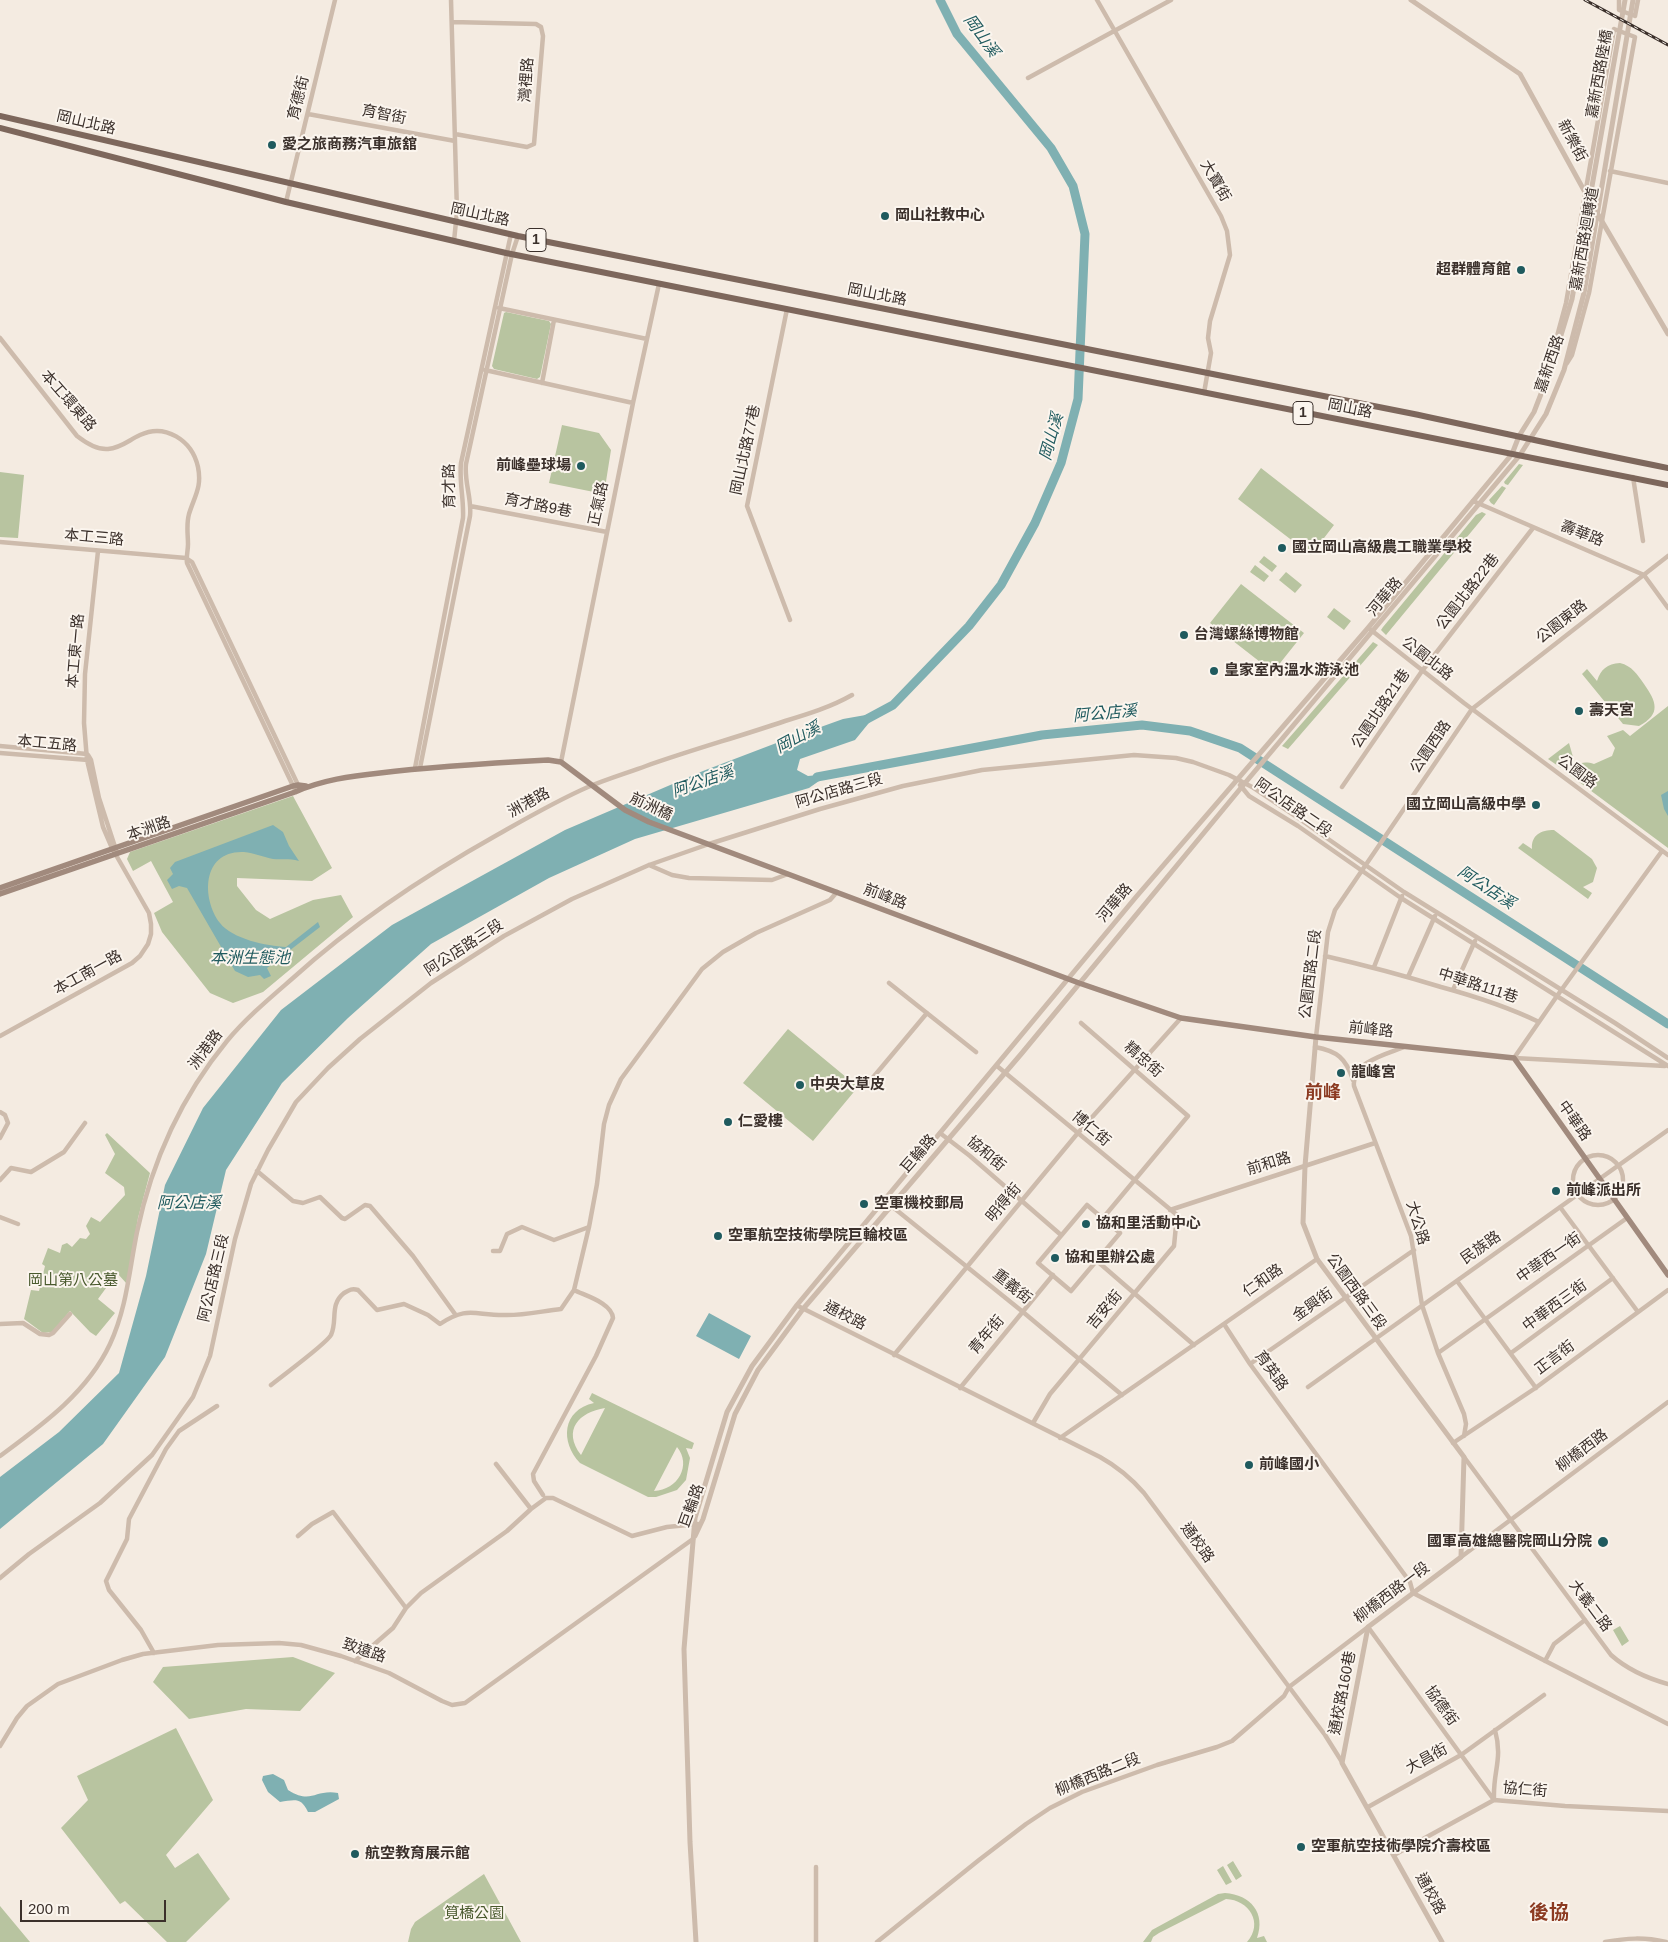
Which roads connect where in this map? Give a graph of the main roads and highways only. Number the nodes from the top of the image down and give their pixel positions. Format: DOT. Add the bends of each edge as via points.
graph roads {
  1 [pos="0,116"];
  2 [pos="0,128"];
  3 [pos="1106,353"];
  4 [pos="1095,372"];
  5 [pos="1668,468"];
  6 [pos="1668,485"];
  7 [pos="591,786"];
  8 [pos="693,838"];
  9 [pos="114,850"];
  10 [pos="0,888"];
  11 [pos="0,894"];
  12 [pos="1514,1058"];
  13 [pos="1668,1275"];
  1 -- 3 [label="main road, 岡山北路 / 1" via="518,236"];
  2 -- 4 [label="main road, 岡山北路 / 1" via="286,202 509,254"];
  3 -- 5 [label="main road, 岡山路 / 1"];
  4 -- 6 [label="main road, 岡山路 / 1"];
  7 -- 8 [label="main road, 前洲橋" via="625,810"];
  7 -- 9 [label="main road, 本洲路" via="561,762 548,760 418,768 346,777 299,788"];
  8 -- 12 [label="main road, 前峰路" via="1078,984 1181,1018 1316,1037"];
  9 -- 10 [label="main road, 本洲路"];
  9 -- 11 [label="main road, 本洲路"];
  12 -- 13 [label="main road, 中華路"];
}
